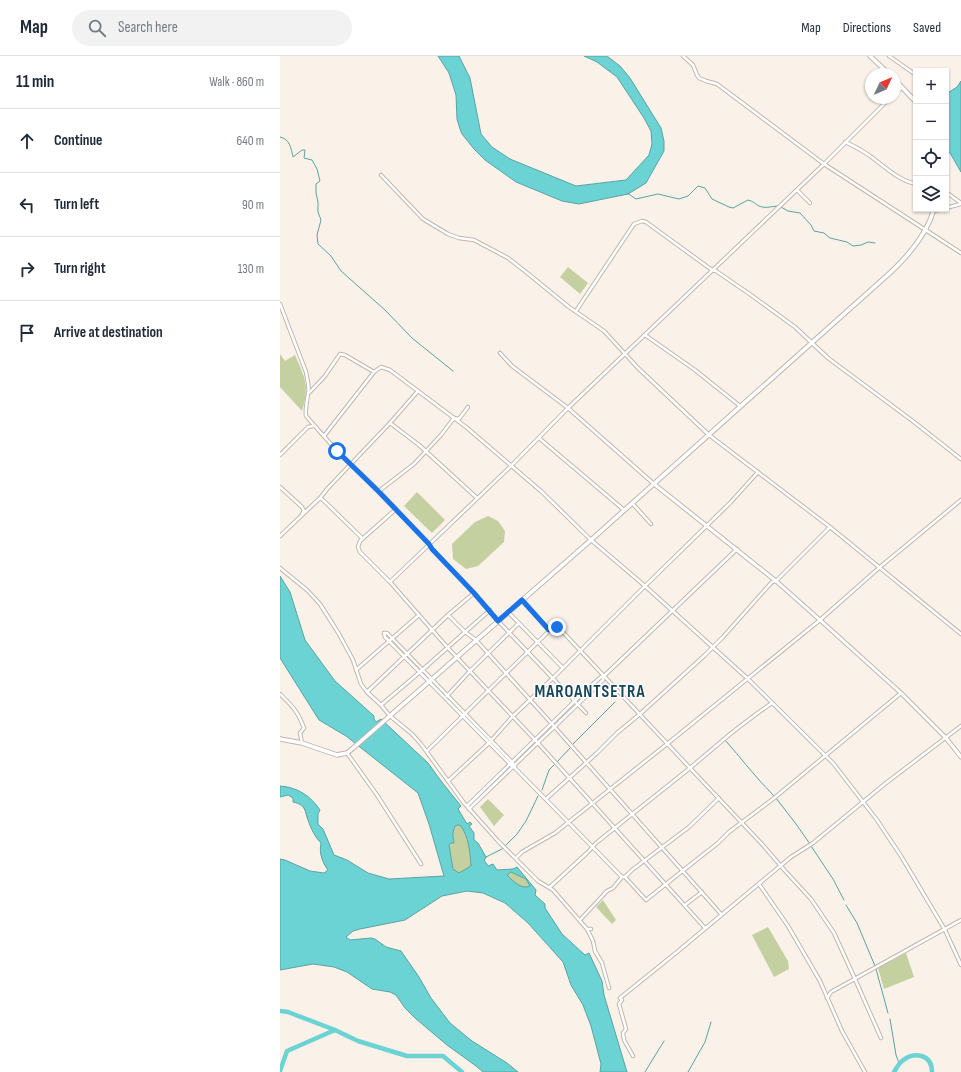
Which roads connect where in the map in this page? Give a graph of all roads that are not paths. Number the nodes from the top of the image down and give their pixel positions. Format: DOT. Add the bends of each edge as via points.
graph roads {
  1 [pos="683,56"];
  2 [pos="870,56"];
  3 [pos="889,56"];
  4 [pos="883,68"];
  5 [pos="913,73"];
  6 [pos="902,87"];
  7 [pos="913,95"];
  8 [pos="884,104"];
  9 [pos="846,142"];
  10 [pos="824,164"];
  11 [pos="381,175"];
  12 [pos="913,184"];
  13 [pos="797,190"];
  14 [pos="949,194"];
  15 [pos="810,203"];
  16 [pos="961,204"];
  17 [pos="949,208"];
  18 [pos="933,212"];
  19 [pos="925,230"];
  20 [pos="961,253"];
  21 [pos="712,270"];
  22 [pos="280,304"];
  23 [pos="576,311"];
  24 [pos="645,335"];
  25 [pos="812,343"];
  26 [pos="500,353"];
  27 [pos="626,354"];
  28 [pos="374,372"];
  29 [pos="418,391"];
  30 [pos="309,393"];
  31 [pos="740,406"];
  32 [pos="468,407"];
  33 [pos="568,408"];
  34 [pos="454,418"];
  35 [pos="390,423"];
  36 [pos="314,426"];
  37 [pos="709,435"];
  38 [pos="324,436"];
  39 [pos="539,438"];
  40 [pos="425,452"];
  41 [pos="280,455"];
  42 [pos="961,459"];
  43 [pos="351,464"];
  44 [pos="511,466"];
  45 [pos="758,472"];
  46 [pos="654,484"];
  47 [pos="280,487"];
  48 [pos="379,492"];
  49 [pos="320,498"];
  50 [pos="477,498"];
  51 [pos="961,500"];
  52 [pos="632,503"];
  53 [pos="396,509"];
  54 [pos="624,510"];
  55 [pos="302,514"];
  56 [pos="651,524"];
  57 [pos="707,526"];
  58 [pos="830,527"];
  59 [pos="280,536"];
  60 [pos="362,538"];
  61 [pos="591,540"];
  62 [pos="429,544"];
  63 [pos="737,549"];
  64 [pos="880,567"];
  65 [pos="280,568"];
  66 [pos="776,581"];
  67 [pos="390,582"];
  68 [pos="645,586"];
  69 [pos="474,593"];
  70 [pos="522,600"];
  71 [pos="490,610"];
  72 [pos="672,611"];
  73 [pos="508,612"];
  74 [pos="419,615"];
  75 [pos="448,615"];
  76 [pos="820,620"];
  77 [pos="498,621"];
  78 [pos="518,624"];
  79 [pos="432,630"];
  80 [pos="550,630"];
  81 [pos="465,632"];
  82 [pos="510,633"];
  83 [pos="961,634"];
  84 [pos="391,640"];
  85 [pos="476,640"];
  86 [pos="537,642"];
  87 [pos="712,647"];
  88 [pos="448,648"];
  89 [pos="528,651"];
  90 [pos="580,651"];
  91 [pos="488,654"];
  92 [pos="406,655"];
  93 [pos="457,657"];
  94 [pos="563,668"];
  95 [pos="356,670"];
  96 [pos="421,671"];
  97 [pos="470,671"];
  98 [pos="505,674"];
  99 [pos="604,676"];
  100 [pos="553,678"];
  101 [pos="747,678"];
  102 [pos="430,681"];
  103 [pos="488,691"];
  104 [pos="368,692"];
  105 [pos="901,693"];
  106 [pos="280,694"];
  107 [pos="447,696"];
  108 [pos="530,700"];
  109 [pos="772,702"];
  110 [pos="576,703"];
  111 [pos="381,705"];
  112 [pos="586,713"];
  113 [pos="640,714"];
  114 [pos="464,715"];
  115 [pos="390,716"];
  116 [pos="513,716"];
  117 [pos="553,725"];
  118 [pos="961,726"];
  119 [pos="946,738"];
  120 [pos="280,739"];
  121 [pos="491,740"];
  122 [pos="536,741"];
  123 [pos="302,743"];
  124 [pos="488,743"];
  125 [pos="667,744"];
  126 [pos="427,751"];
  127 [pos="347,753"];
  128 [pos="824,755"];
  129 [pos="961,757"];
  130 [pos="586,763"];
  131 [pos="512,765"];
  132 [pos="690,768"];
  133 [pos="569,778"];
  134 [pos="448,781"];
  135 [pos="610,789"];
  136 [pos="719,798"];
  137 [pos="546,799"];
  138 [pos="863,802"];
  139 [pos="592,804"];
  140 [pos="467,806"];
  141 [pos="469,809"];
  142 [pos="632,814"];
  143 [pos="568,822"];
  144 [pos="742,822"];
  145 [pos="614,828"];
  146 [pos="592,846"];
  147 [pos="662,847"];
  148 [pos="516,858"];
  149 [pos="644,861"];
  150 [pos="421,864"];
  151 [pos="780,866"];
  152 [pos="683,870"];
  153 [pos="624,877"];
  154 [pos="759,884"];
  155 [pos="666,885"];
  156 [pos="550,888"];
  157 [pos="702,892"];
  158 [pos="685,905"];
  159 [pos="721,914"];
  160 [pos="580,920"];
  161 [pos="961,920"];
  162 [pos="705,928"];
  163 [pos="587,929"];
  164 [pos="591,929"];
  165 [pos="945,930"];
  166 [pos="961,965"];
  167 [pos="855,979"];
  168 [pos="609,988"];
  169 [pos="827,998"];
  170 [pos="881,1038"];
  171 [pos="633,1056"];
  172 [pos="864,1072"];
  1 -- 10 [label="street" via="693,65 699,78 717,84"];
  2 -- 4 [label="main road"];
  3 -- 5 [label="street"];
  6 -- 7 [label="main road"];
  8 -- 9 [label="street"];
  9 -- 10 [label="street"];
  9 -- 12 [label="street" via="890,172"];
  10 -- 13 [label="street"];
  10 -- 19 [label="street"];
  11 -- 23 [label="street" via="422,219 451,235 474,240 508,258"];
  13 -- 15 [label="street"];
  13 -- 21 [label="street"];
  14 -- 16 [label="street"];
  16 -- 17 [label="street"];
  18 -- 19 [label="main road"];
  19 -- 20 [label="street"];
  19 -- 25 [label="main road" via="898,265"];
  21 -- 23 [label="street" via="646,222 639,222 634,224"];
  21 -- 24 [label="street"];
  21 -- 25 [label="street" via="771,309"];
  22 -- 30 [label="street" via="306,372"];
  23 -- 27 [label="street" via="606,332"];
  24 -- 27 [label="street"];
  24 -- 31 [label="street" via="696,370"];
  25 -- 31 [label="main road"];
  25 -- 42 [label="street" via="829,359"];
  26 -- 33 [label="street" via="512,366"];
  27 -- 33 [label="street"];
  27 -- 37 [label="street" via="645,376"];
  28 -- 29 [label="street" via="380,367 388,369"];
  28 -- 30 [label="street" via="340,354 326,375"];
  28 -- 38 [label="street"];
  29 -- 34 [label="street"];
  29 -- 35 [label="street"];
  30 -- 36 [label="street" via="306,416"];
  31 -- 37 [label="main road"];
  32 -- 34 [label="street" via="459,420"];
  33 -- 39 [label="street"];
  33 -- 46 [label="street"];
  34 -- 40 [label="street"];
  34 -- 44 [label="street"];
  35 -- 40 [label="street"];
  35 -- 43 [label="street"];
  36 -- 38 [label="street"];
  36 -- 41 [label="street" via="308,427"];
  37 -- 45 [label="street"];
  37 -- 46 [label="main road"];
  38 -- 43 [label="street"];
  39 -- 44 [label="street"];
  39 -- 54 [label="street"];
  40 -- 48 [label="street"];
  40 -- 50 [label="street"];
  43 -- 48 [label="street"];
  43 -- 49 [label="street"];
  44 -- 50 [label="street"];
  44 -- 61 [label="street"];
  45 -- 57 [label="street"];
  45 -- 58 [label="street"];
  46 -- 52 [label="main road"];
  46 -- 57 [label="street"];
  47 -- 55 [label="street" via="302,507"];
  48 -- 53 [label="street"];
  49 -- 55 [label="street"];
  49 -- 60 [label="street"];
  50 -- 62 [label="street"];
  51 -- 64 [label="street"];
  52 -- 54 [label="main road"];
  52 -- 56 [label="street"];
  53 -- 60 [label="street"];
  53 -- 62 [label="street"];
  54 -- 61 [label="main road"];
  55 -- 59 [label="street"];
  57 -- 63 [label="street"];
  57 -- 68 [label="street"];
  58 -- 64 [label="street"];
  58 -- 66 [label="street"];
  60 -- 67 [label="street" via="359,544 360,552"];
  61 -- 68 [label="street"];
  61 -- 70 [label="main road"];
  62 -- 67 [label="street"];
  62 -- 69 [label="street"];
  63 -- 66 [label="street"];
  63 -- 72 [label="street"];
  64 -- 76 [label="street"];
  64 -- 83 [label="street"];
  65 -- 95 [label="street" via="320,604 353,660"];
  66 -- 76 [label="street"];
  66 -- 87 [label="street" via="772,582"];
  67 -- 74 [label="street"];
  68 -- 72 [label="street"];
  68 -- 90 [label="street"];
  69 -- 71 [label="street"];
  69 -- 75 [label="street"];
  70 -- 73 [label="main road"];
  70 -- 80 [label="street"];
  71 -- 77 [label="street"];
  71 -- 81 [label="street"];
  72 -- 87 [label="street"];
  72 -- 99 [label="street"];
  73 -- 77 [label="main road"];
  73 -- 78 [label="street"];
  74 -- 79 [label="street"];
  74 -- 84 [label="street"];
  75 -- 79 [label="street"];
  75 -- 81 [label="street"];
  76 -- 101 [label="street"];
  76 -- 105 [label="street"];
  77 -- 82 [label="street"];
  77 -- 85 [label="main road"];
  78 -- 82 [label="street"];
  78 -- 86 [label="street"];
  79 -- 88 [label="street"];
  79 -- 92 [label="street"];
  80 -- 86 [label="street"];
  80 -- 90 [label="street" via="554,627 559,628"];
  81 -- 85 [label="street"];
  81 -- 88 [label="street"];
  82 -- 89 [label="street"];
  82 -- 91 [label="street"];
  84 -- 92 [label="street"];
  84 -- 95 [label="street"];
  85 -- 91 [label="street"];
  85 -- 93 [label="main road"];
  86 -- 89 [label="street"];
  86 -- 94 [label="street"];
  87 -- 101 [label="street"];
  87 -- 113 [label="street"];
  88 -- 93 [label="street"];
  88 -- 96 [label="street"];
  89 -- 98 [label="street"];
  89 -- 100 [label="street"];
  90 -- 94 [label="street"];
  90 -- 99 [label="street"];
  91 -- 97 [label="street"];
  91 -- 98 [label="street"];
  92 -- 96 [label="street"];
  92 -- 104 [label="street"];
  93 -- 97 [label="street"];
  93 -- 102 [label="main road"];
  94 -- 100 [label="street"];
  95 -- 104 [label="street"];
  96 -- 102 [label="street"];
  96 -- 111 [label="street"];
  97 -- 103 [label="street"];
  97 -- 107 [label="street"];
  98 -- 103 [label="street"];
  98 -- 108 [label="street"];
  99 -- 110 [label="street"];
  99 -- 113 [label="street"];
  100 -- 108 [label="street"];
  100 -- 110 [label="street"];
  101 -- 109 [label="street"];
  101 -- 125 [label="street"];
  102 -- 107 [label="street"];
  102 -- 114 [label="street"];
  102 -- 115 [label="main road"];
  103 -- 114 [label="street"];
  103 -- 116 [label="street"];
  104 -- 111 [label="street"];
  105 -- 119 [label="street"];
  105 -- 128 [label="street"];
  106 -- 123 [label="street" via="296,709 304,728 300,733"];
  107 -- 114 [label="street"];
  108 -- 116 [label="street"];
  108 -- 117 [label="street"];
  109 -- 128 [label="street"];
  109 -- 132 [label="street"];
  110 -- 112 [label="street"];
  110 -- 117 [label="street"];
  111 -- 115 [label="street"];
  113 -- 125 [label="street"];
  113 -- 130 [label="street"];
  114 -- 121 [label="street"];
  114 -- 124 [label="street"];
  114 -- 126 [label="street"];
  115 -- 126 [label="street" via="412,734"];
  115 -- 127 [label="main road"];
  116 -- 121 [label="street"];
  116 -- 122 [label="street"];
  117 -- 122 [label="street"];
  117 -- 130 [label="street"];
  118 -- 119 [label="street"];
  119 -- 129 [label="street"];
  119 -- 138 [label="street"];
  120 -- 123 [label="main road"];
  121 -- 124 [label="street"];
  121 -- 131 [label="street"];
  122 -- 131 [label="street"];
  122 -- 133 [label="street"];
  123 -- 127 [label="main road" via="337,755"];
  124 -- 131 [label="street"];
  124 -- 134 [label="street"];
  125 -- 132 [label="street"];
  125 -- 135 [label="street"];
  126 -- 134 [label="street"];
  127 -- 150 [label="street"];
  128 -- 138 [label="street"];
  128 -- 144 [label="street"];
  130 -- 133 [label="street"];
  130 -- 135 [label="street"];
  131 -- 137 [label="street"];
  131 -- 140 [label="street"];
  131 -- 141 [label="street"];
  132 -- 136 [label="street"];
  132 -- 142 [label="street"];
  133 -- 137 [label="street"];
  133 -- 139 [label="street"];
  134 -- 140 [label="street"];
  135 -- 139 [label="street"];
  135 -- 142 [label="street"];
  136 -- 144 [label="street"];
  136 -- 147 [label="street" via="689,827"];
  137 -- 143 [label="street"];
  138 -- 151 [label="street"];
  138 -- 165 [label="street" via="885,832"];
  139 -- 143 [label="street"];
  139 -- 145 [label="street"];
  140 -- 141 [label="street"];
  141 -- 148 [label="street"];
  142 -- 145 [label="street"];
  142 -- 147 [label="street"];
  143 -- 146 [label="street"];
  143 -- 148 [label="street" via="550,837"];
  144 -- 151 [label="street"];
  144 -- 152 [label="street"];
  145 -- 146 [label="street"];
  145 -- 149 [label="street"];
  146 -- 153 [label="street"];
  146 -- 156 [label="street"];
  147 -- 149 [label="street"];
  147 -- 152 [label="street"];
  148 -- 156 [label="street" via="538,882"];
  149 -- 153 [label="street"];
  149 -- 155 [label="street"];
  151 -- 154 [label="street"];
  151 -- 167 [label="street" via="821,913 834,933"];
  152 -- 155 [label="street"];
  152 -- 157 [label="street"];
  153 -- 155 [label="street" via="646,900"];
  153 -- 160 [label="street"];
  154 -- 159 [label="street"];
  154 -- 169 [label="street" via="788,926"];
  155 -- 158 [label="street"];
  156 -- 160 [label="street"];
  157 -- 158 [label="street"];
  157 -- 159 [label="street"];
  158 -- 162 [label="street"];
  159 -- 162 [label="street"];
  160 -- 163 [label="street"];
  161 -- 165 [label="street"];
  162 -- 171 [label="street" via="620,998 622,1000 619,1004 626,1029 623,1033 624,1040"];
  163 -- 164 [label="street"];
  163 -- 168 [label="street" via="602,962"];
  165 -- 166 [label="street"];
  165 -- 167 [label="street"];
  167 -- 169 [label="street" via="831,992"];
  167 -- 170 [label="street"];
  169 -- 172 [label="street"];
}
